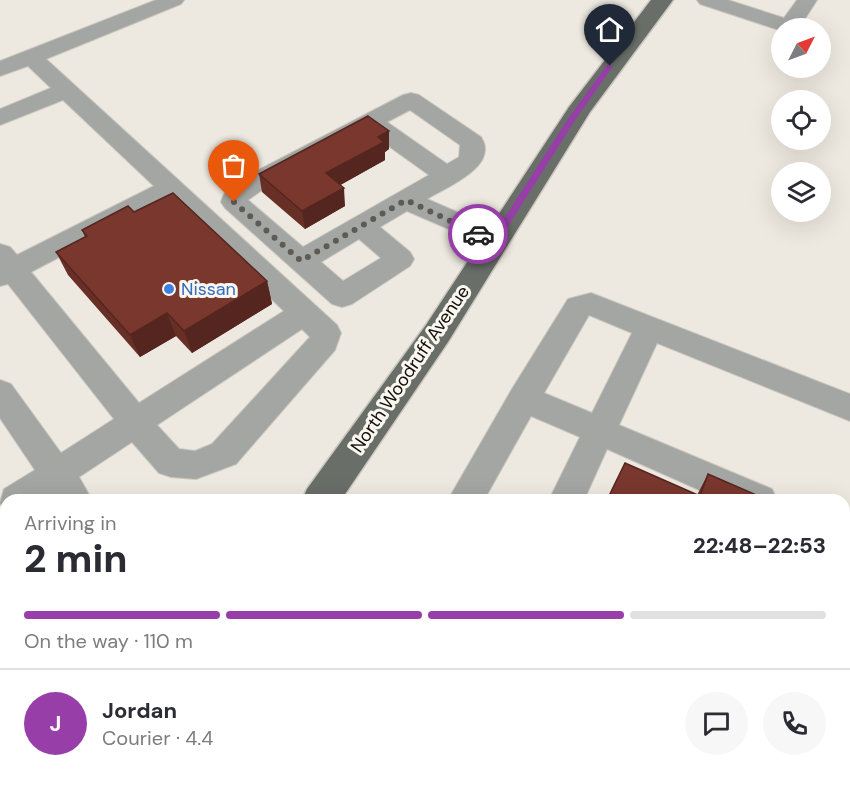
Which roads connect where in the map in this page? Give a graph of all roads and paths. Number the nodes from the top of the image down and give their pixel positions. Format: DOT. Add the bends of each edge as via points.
graph roads {
  1 [pos="174,0"];
  2 [pos="662,0"];
  3 [pos="706,0"];
  4 [pos="768,0"];
  5 [pos="804,5"];
  6 [pos="31,57"];
  7 [pos="0,69"];
  8 [pos="66,90"];
  9 [pos="0,118"];
  10 [pos="371,122"];
  11 [pos="446,175"];
  12 [pos="171,188"];
  13 [pos="406,200"];
  14 [pos="361,226"];
  15 [pos="495,240"];
  16 [pos="301,261"];
  17 [pos="4,266"];
  18 [pos="304,313"];
  19 [pos="650,327"];
  20 [pos="0,393"];
  21 [pos="523,398"];
  22 [pos="850,408"];
  23 [pos="135,421"];
  24 [pos="600,431"];
  25 [pos="66,487"];
  26 [pos="39,494"];
  27 [pos="324,494"];
  28 [pos="468,494"];
  29 [pos="569,494"];
  30 [pos="746,494"];
  1 -- 6 [label="street"];
  2 -- 15 [label="main road, North Woodruff Avenue" via="571,119"];
  3 -- 5 [label="street" via="789,27"];
  4 -- 5 [label="street"];
  6 -- 7 [label="street"];
  6 -- 8 [label="street"];
  8 -- 9 [label="street"];
  8 -- 12 [label="street"];
  10 -- 11 [label="street"];
  10 -- 11 [label="street" via="411,100 472,142 470,161"];
  10 -- 16 [label="street" via="234,196 234,202"];
  11 -- 13 [label="street"];
  12 -- 17 [label="street"];
  12 -- 18 [label="street"];
  13 -- 14 [label="street"];
  13 -- 15 [label="street"];
  14 -- 16 [label="street"];
  14 -- 16 [label="street" via="400,259 342,296"];
  15 -- 27 [label="main road, North Woodruff Avenue" via="427,348"];
  17 -- 23 [label="street"];
  18 -- 23 [label="street"];
  18 -- 23 [label="street" via="326,333 324,342 224,454 196,465 171,463"];
  19 -- 21 [label="street" via="591,304 578,307"];
  19 -- 22 [label="street"];
  19 -- 24 [label="street"];
  20 -- 25 [label="street"];
  21 -- 24 [label="street"];
  21 -- 28 [label="street"];
  23 -- 25 [label="street"];
  24 -- 29 [label="street"];
  24 -- 30 [label="street"];
  25 -- 26 [label="street"];
}
